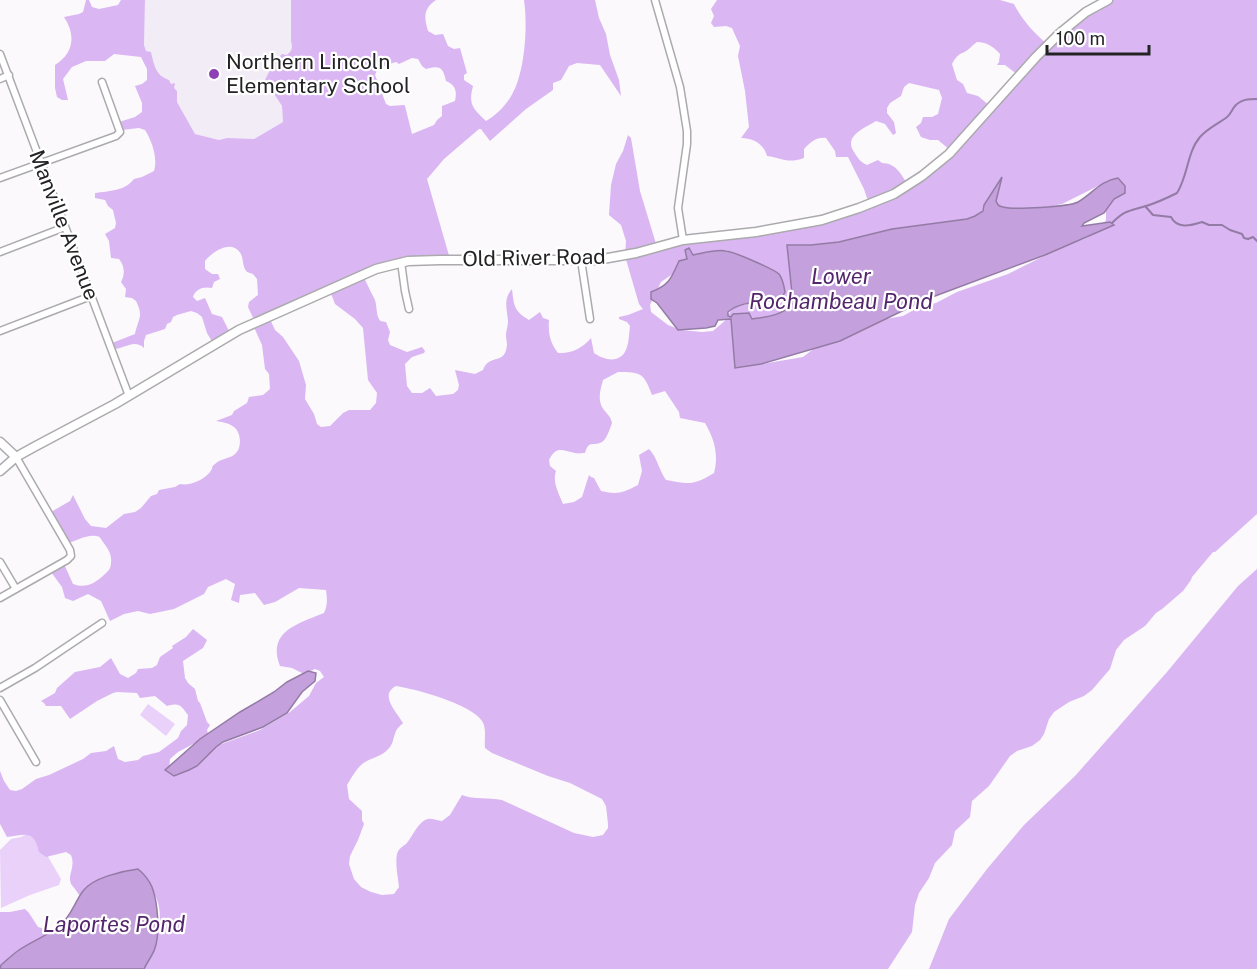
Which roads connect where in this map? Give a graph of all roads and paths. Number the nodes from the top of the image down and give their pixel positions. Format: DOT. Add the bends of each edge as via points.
graph roads {
  1 [pos="655,0"];
  2 [pos="1108,0"];
  3 [pos="0,54"];
  4 [pos="9,75"];
  5 [pos="0,79"];
  6 [pos="102,82"];
  7 [pos="41,163"];
  8 [pos="0,178"];
  9 [pos="65,227"];
  10 [pos="682,240"];
  11 [pos="0,252"];
  12 [pos="581,260"];
  13 [pos="401,262"];
  14 [pos="91,296"];
  15 [pos="409,309"];
  16 [pos="590,318"];
  17 [pos="0,331"];
  18 [pos="129,396"];
  19 [pos="0,442"];
  20 [pos="16,457"];
  21 [pos="0,471"];
  22 [pos="0,562"];
  23 [pos="16,589"];
  24 [pos="0,598"];
  25 [pos="102,623"];
  26 [pos="0,688"];
  27 [pos="0,700"];
  28 [pos="36,762"];
  1 -- 10 [label="street" via="680,87 687,130 678,208"];
  2 -- 10 [label="main road, Old River Road" via="1060,33 949,154 894,194 814,221"];
  3 -- 4 [label="street, Manville Avenue"];
  4 -- 5 [label="street"];
  4 -- 7 [label="street, Manville Avenue"];
  6 -- 7 [label="street" via="120,132"];
  7 -- 8 [label="street"];
  7 -- 9 [label="street, Manville Avenue"];
  9 -- 11 [label="street"];
  9 -- 14 [label="street, Manville Avenue"];
  10 -- 12 [label="main road, Old River Road" via="612,258"];
  12 -- 13 [label="main road, Old River Road"];
  12 -- 16 [label="street"];
  13 -- 15 [label="street"];
  13 -- 18 [label="main road, Old River Road" via="351,279 239,330"];
  14 -- 17 [label="street"];
  14 -- 18 [label="street, Manville Avenue"];
  18 -- 20 [label="main road, Old River Road"];
  19 -- 20 [label="main road"];
  20 -- 21 [label="main road, Old River Road"];
  20 -- 23 [label="street" via="71,556"];
  22 -- 23 [label="street"];
  23 -- 24 [label="street"];
  25 -- 26 [label="street"];
  27 -- 28 [label="street"];
}
